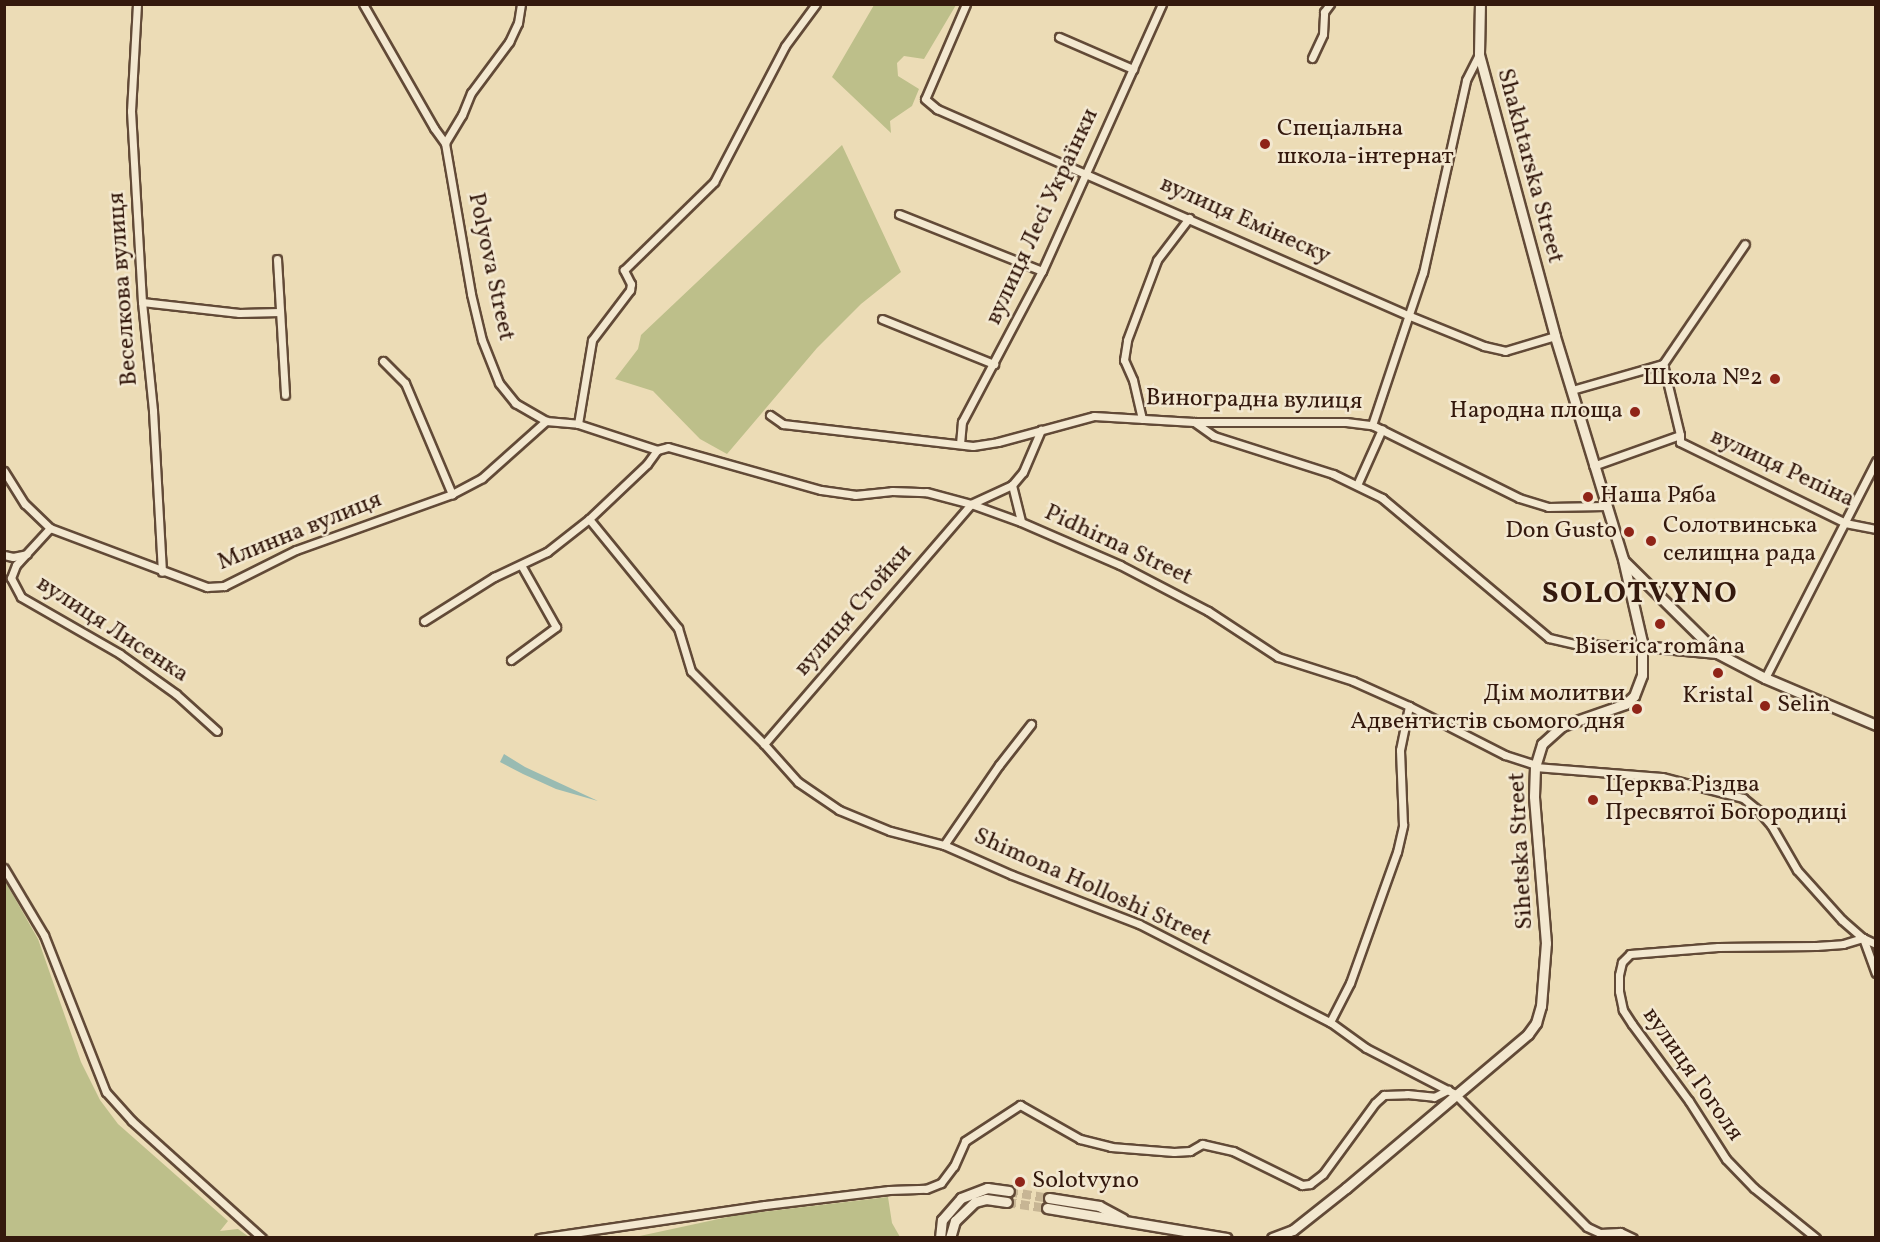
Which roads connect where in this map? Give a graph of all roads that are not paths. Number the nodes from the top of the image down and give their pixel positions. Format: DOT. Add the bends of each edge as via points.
graph roads {
  1 [pos="137,4"];
  2 [pos="363,4"];
  3 [pos="521,4"];
  4 [pos="816,4"];
  5 [pos="966,4"];
  6 [pos="1162,4"];
  7 [pos="1330,4"];
  8 [pos="1480,4"];
  9 [pos="1059,37"];
  10 [pos="1479,54"];
  11 [pos="1312,58"];
  12 [pos="1134,69"];
  13 [pos="445,143"];
  14 [pos="1087,172"];
  15 [pos="899,214"];
  16 [pos="1189,218"];
  17 [pos="1745,244"];
  18 [pos="277,259"];
  19 [pos="1042,271"];
  20 [pos="142,302"];
  21 [pos="280,312"];
  22 [pos="1410,316"];
  23 [pos="882,319"];
  24 [pos="1554,336"];
  25 [pos="383,361"];
  26 [pos="994,364"];
  27 [pos="1663,364"];
  28 [pos="1572,390"];
  29 [pos="285,395"];
  30 [pos="770,415"];
  31 [pos="1142,419"];
  32 [pos="546,421"];
  33 [pos="1194,422"];
  34 [pos="579,424"];
  35 [pos="1372,425"];
  36 [pos="1382,429"];
  37 [pos="1041,430"];
  38 [pos="1680,435"];
  39 [pos="960,444"];
  40 [pos="657,450"];
  41 [pos="1875,461"];
  42 [pos="1593,466"];
  43 [pos="4,471"];
  44 [pos="1012,485"];
  45 [pos="1357,485"];
  46 [pos="452,494"];
  47 [pos="971,504"];
  48 [pos="1605,506"];
  49 [pos="590,519"];
  50 [pos="1021,522"];
  51 [pos="1845,523"];
  52 [pos="50,528"];
  53 [pos="1875,529"];
  54 [pos="27,554"];
  55 [pos="4,555"];
  56 [pos="1623,559"];
  57 [pos="521,565"];
  58 [pos="162,572"];
  59 [pos="424,621"];
  60 [pos="1642,646"];
  61 [pos="1717,653"];
  62 [pos="511,660"];
  63 [pos="1765,678"];
  64 [pos="1409,706"];
  65 [pos="1031,724"];
  66 [pos="1875,725"];
  67 [pos="218,731"];
  68 [pos="764,744"];
  69 [pos="1536,766"];
  70 [pos="944,844"];
  71 [pos="4,868"];
  72 [pos="1863,938"];
  73 [pos="1875,944"];
  74 [pos="1875,973"];
  75 [pos="1330,1022"];
  76 [pos="1452,1092"];
  77 [pos="1009,1191"];
  78 [pos="1049,1197"];
  79 [pos="1007,1202"];
  80 [pos="1047,1208"];
  81 [pos="1130,1222"];
  82 [pos="262,1238"];
  83 [pos="538,1238"];
  84 [pos="940,1238"];
  85 [pos="950,1238"];
  86 [pos="1227,1238"];
  87 [pos="1272,1238"];
  88 [pos="1633,1238"];
  89 [pos="1816,1238"];
  1 -- 20 [label="street, Веселкова вулиця" via="130,90"];
  2 -- 13 [label="street, Polyova Street"];
  3 -- 13 [label="street" via="509,42 471,93"];
  4 -- 34 [label="street" via="784,46 714,182 624,270 630,290 592,340"];
  5 -- 14 [label="street, вулиця Емінеску" via="925,99 937,109"];
  6 -- 12 [label="street, вулиця Лесі Українки"];
  7 -- 11 [label="street" via="1324,12 1323,34"];
  8 -- 10 [label="street, Shakhtarska Street"];
  9 -- 12 [label="street"];
  10 -- 22 [label="street, Виноградна вулиця" via="1466,80"];
  10 -- 24 [label="street, Shakhtarska Street"];
  12 -- 14 [label="street, вулиця Лесі Українки"];
  13 -- 32 [label="street, Polyova Street" via="482,340 499,382 515,403"];
  14 -- 16 [label="street, вулиця Емінеску"];
  14 -- 19 [label="street, вулиця Лесі Українки"];
  15 -- 19 [label="street"];
  16 -- 22 [label="street, вулиця Емінеску"];
  16 -- 31 [label="street" via="1157,260 1127,340 1124,360"];
  17 -- 27 [label="street"];
  18 -- 21 [label="street"];
  19 -- 26 [label="street, вулиця Лесі Українки"];
  20 -- 21 [label="street" via="238,313"];
  20 -- 58 [label="street, Веселкова вулиця"];
  21 -- 29 [label="street"];
  22 -- 24 [label="street, вулиця Емінеску" via="1505,351"];
  22 -- 35 [label="street, Виноградна вулиця"];
  23 -- 26 [label="street"];
  24 -- 28 [label="street, Sihetska Street"];
  25 -- 46 [label="street" via="405,383"];
  26 -- 39 [label="street, вулиця Лесі Українки" via="962,422"];
  27 -- 28 [label="street"];
  27 -- 38 [label="street"];
  28 -- 42 [label="street, Sihetska Street"];
  30 -- 39 [label="street, Виноградна вулиця" via="783,424"];
  31 -- 33 [label="street, Виноградна вулиця"];
  31 -- 37 [label="street, Виноградна вулиця" via="1094,417"];
  32 -- 34 [label="street, Polyova Street"];
  32 -- 46 [label="street, Млинна вулиця" via="482,478"];
  33 -- 35 [label="street, Виноградна вулиця"];
  33 -- 45 [label="street" via="1214,436"];
  34 -- 40 [label="street, Polyova Street"];
  35 -- 36 [label="street"];
  36 -- 45 [label="street"];
  36 -- 48 [label="street" via="1518,498 1548,507"];
  37 -- 39 [label="street, Виноградна вулиця" via="998,442"];
  37 -- 44 [label="street" via="1023,472"];
  38 -- 42 [label="street"];
  38 -- 51 [label="street, вулиця Репіна" via="1680,442"];
  40 -- 47 [label="street, Pidhirna Street" via="668,447 821,490 855,495 926,492"];
  40 -- 49 [label="street"];
  41 -- 51 [label="street"];
  42 -- 48 [label="street, Sihetska Street"];
  43 -- 52 [label="street, Млинна вулиця" via="25,504"];
  44 -- 47 [label="street"];
  44 -- 50 [label="street"];
  45 -- 60 [label="street" via="1382,498 1549,638 1576,644"];
  46 -- 58 [label="street, Млинна вулиця" via="296,550 224,586 207,587"];
  47 -- 50 [label="street, Pidhirna Street"];
  47 -- 68 [label="street, вулиця Стойки"];
  48 -- 56 [label="street, Sihetska Street"];
  49 -- 57 [label="street" via="547,552"];
  49 -- 68 [label="street, Shimona Holloshi Street" via="678,628 691,670"];
  50 -- 64 [label="street, Pidhirna Street" via="1120,565 1208,611 1278,657 1353,681"];
  51 -- 53 [label="street, вулиця Репіна"];
  51 -- 63 [label="street"];
  52 -- 54 [label="street, вулиця Лисенка"];
  52 -- 58 [label="street, Млинна вулиця"];
  54 -- 55 [label="street, вулиця Лисенка"];
  54 -- 67 [label="street, вулиця Лисенка" via="16,565 11,578 21,597 120,654 176,694"];
  56 -- 60 [label="street, Sihetska Street"];
  56 -- 61 [label="street"];
  57 -- 59 [label="street" via="494,577"];
  57 -- 62 [label="street" via="556,627"];
  60 -- 61 [label="street"];
  60 -- 69 [label="street, Sihetska Street" via="1642,675 1634,696 1625,704 1562,726 1549,735"];
  61 -- 63 [label="street"];
  63 -- 66 [label="street"];
  64 -- 69 [label="street, Pidhirna Street" via="1505,755"];
  64 -- 75 [label="street" via="1400,750 1403,825 1397,852 1350,983"];
  65 -- 70 [label="street"];
  68 -- 70 [label="street, Shimona Holloshi Street" via="798,782 839,810 890,831"];
  69 -- 72 [label="street, Pidhirna Street" via="1662,777 1743,798 1771,825 1797,870"];
  69 -- 76 [label="street, Sihetska Street" via="1536,836 1546,924 1541,1006 1528,1034"];
  70 -- 75 [label="street, Shimona Holloshi Street" via="1139,924"];
  71 -- 82 [label="street" via="44,935 106,1092 132,1121"];
  72 -- 73 [label="street, Pidhirna Street"];
  72 -- 74 [label="street"];
  72 -- 89 [label="street, вулиця Гоголя" via="1816,946 1718,947 1630,954 1622,962 1619,975 1623,1010 1726,1159 1754,1188"];
  75 -- 76 [label="street, Shimona Holloshi Street" via="1366,1048"];
  76 -- 83 [label="street" via="1434,1097 1384,1095 1323,1174 1310,1184 1302,1185 1233,1151 1202,1144 1190,1151 1174,1152 1111,1147 1080,1139 1020,1105 965,1141 941,1183 926,1189 765,1204"];
  76 -- 87 [label="street, Sihetska Street" via="1293,1230"];
  76 -- 88 [label="street, Shimona Holloshi Street" via="1587,1227"];
  77 -- 84 [label="street" via="987,1188 960,1198 942,1220"];
  78 -- 81 [label="street" via="1099,1206"];
  79 -- 85 [label="street" via="981,1200 968,1206 955,1221"];
  80 -- 81 [label="street"];
  81 -- 86 [label="street"];
}
